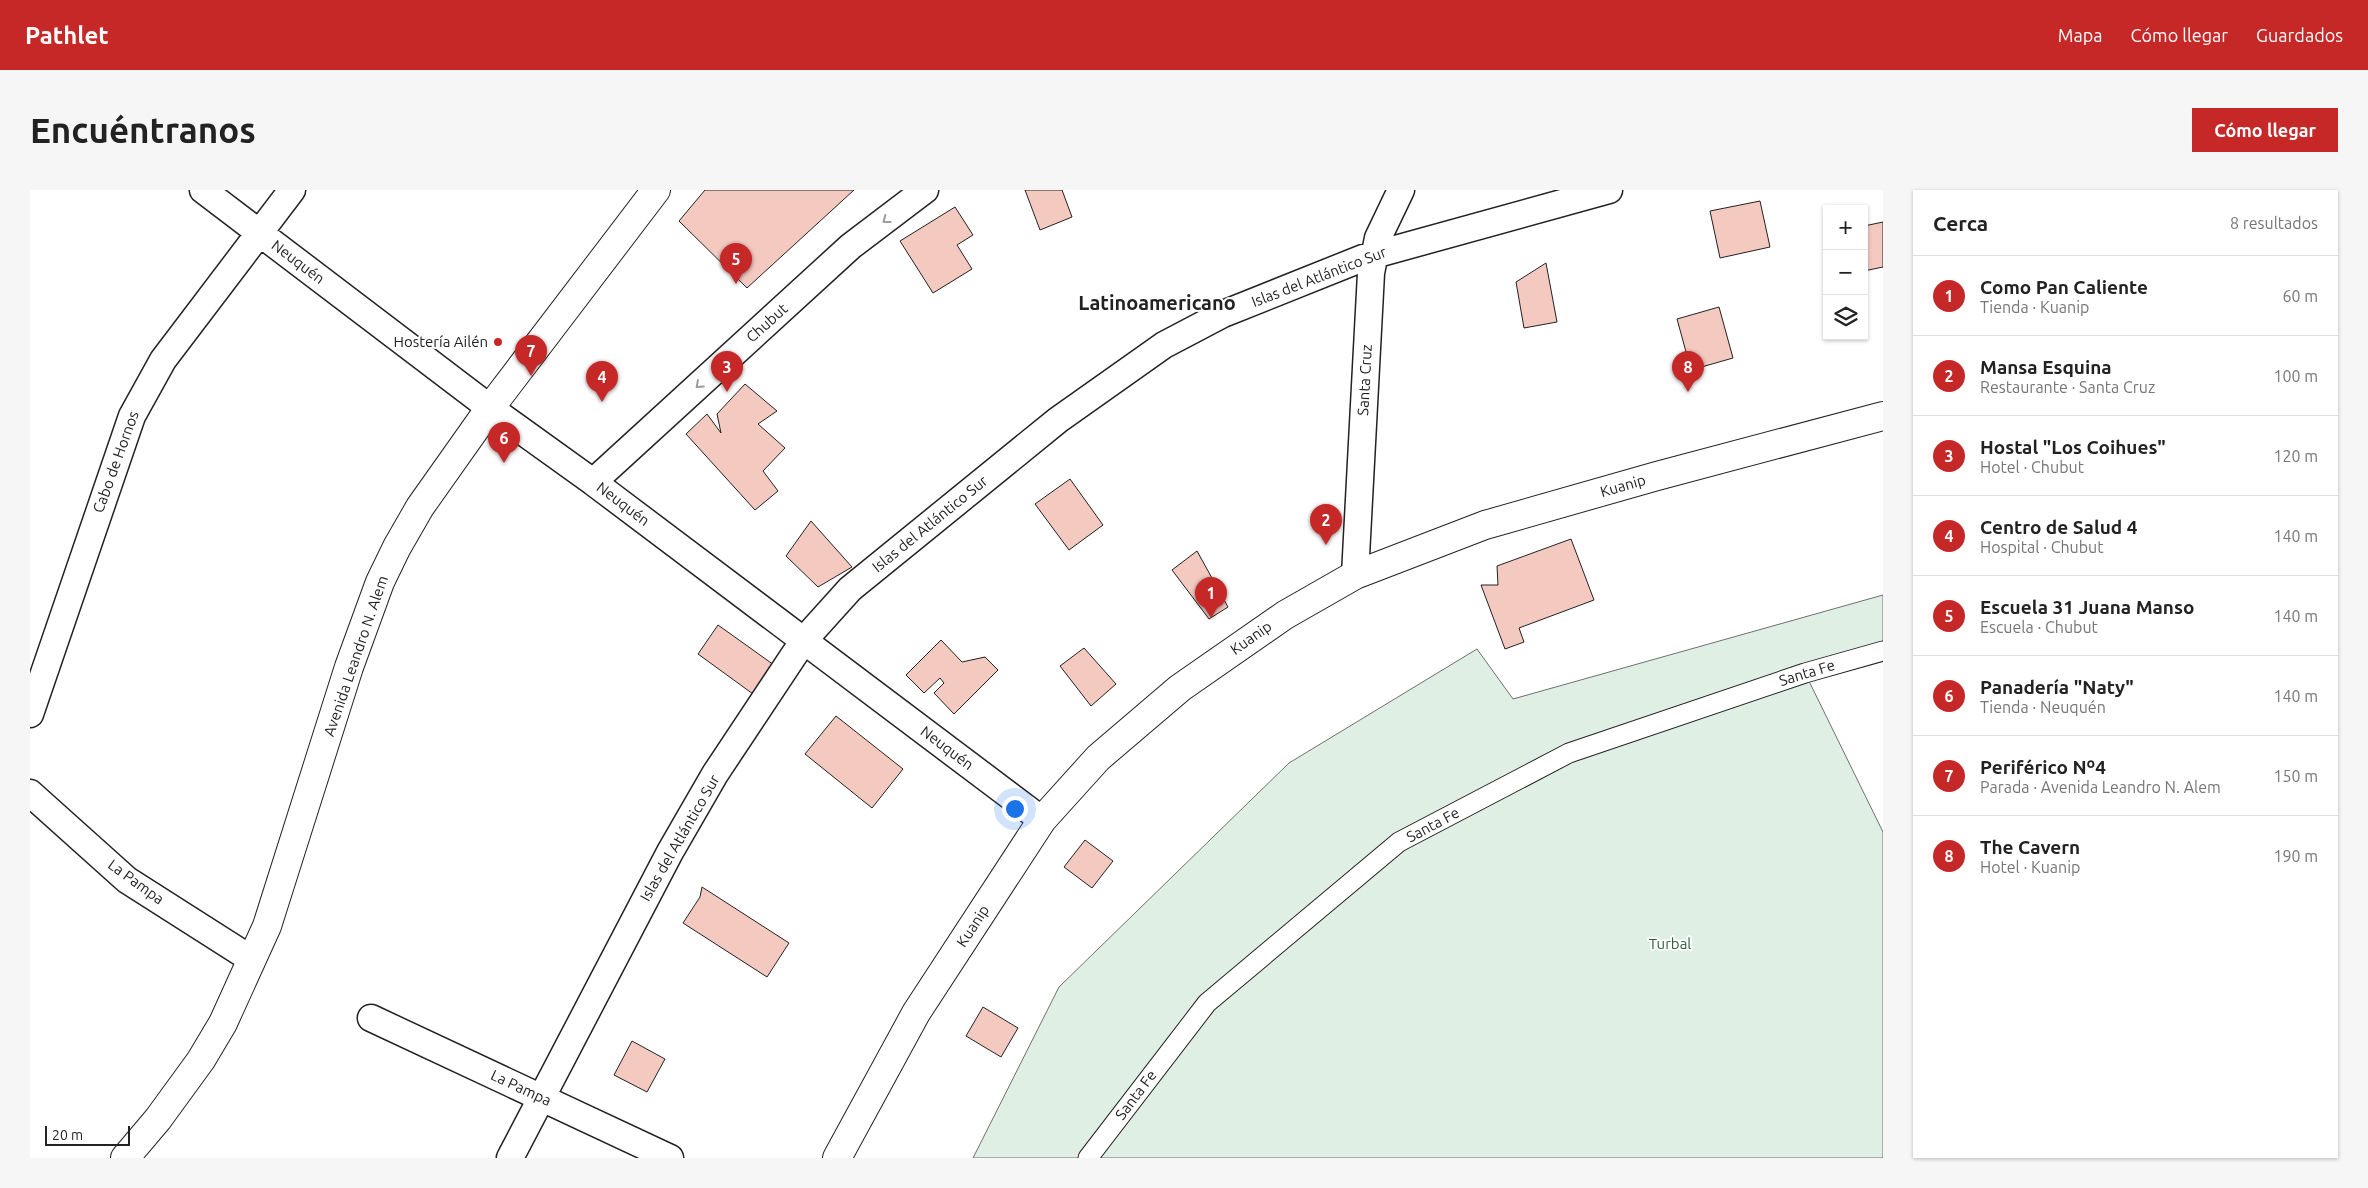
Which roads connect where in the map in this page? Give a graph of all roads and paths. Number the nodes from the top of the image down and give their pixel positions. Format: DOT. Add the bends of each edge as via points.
graph roads {
  1 [pos="203,190"];
  2 [pos="292,190"];
  3 [pos="656,190"];
  4 [pos="925,190"];
  5 [pos="1401,190"];
  6 [pos="1609,190"];
  7 [pos="260,232"];
  8 [pos="1374,255"];
  9 [pos="490,408"];
  10 [pos="1883,416"];
  11 [pos="592,482"];
  12 [pos="1355,575"];
  13 [pos="804,640"];
  14 [pos="1883,651"];
  15 [pos="30,714"];
  16 [pos="30,794"];
  17 [pos="1042,820"];
  18 [pos="251,960"];
  19 [pos="371,1018"];
  20 [pos="541,1098"];
  21 [pos="125,1158"];
  22 [pos="510,1158"];
  23 [pos="670,1158"];
  24 [pos="837,1158"];
  25 [pos="1088,1158"];
  1 -- 7 [label="street, Neuquén"];
  2 -- 7 [label="street, Cabo de Hornos"];
  3 -- 9 [label="main road, Avenida Leandro N. Alem"];
  4 -- 11 [label="street, Chubut, one-way" via="851,246"];
  5 -- 8 [label="street, Santa Cruz" via="1378,238"];
  6 -- 8 [label="street, Islas del Atlántico Sur"];
  7 -- 9 [label="street, Neuquén"];
  7 -- 15 [label="street, Cabo de Hornos" via="163,360 132,416"];
  8 -- 12 [label="street, Santa Cruz"];
  8 -- 13 [label="street, Islas del Atlántico Sur" via="1223,314 1148,355 1058,420 850,590"];
  9 -- 11 [label="street, Neuquén"];
  9 -- 18 [label="main road, Avenida Leandro N. Alem" via="420,507 380,582 349,667 283,880"];
  10 -- 12 [label="main road, Kuanip" via="1485,525"];
  11 -- 13 [label="street, Neuquén"];
  12 -- 17 [label="main road, Kuanip" via="1285,615 1180,688 1098,758"];
  13 -- 17 [label="street, Neuquén"];
  13 -- 20 [label="street, Islas del Atlántico Sur" via="715,774 670,852"];
  14 -- 25 [label="street, Santa Fe" via="1805,673 1569,753 1399,842 1207,1003"];
  16 -- 18 [label="street, La Pampa" via="127,880"];
  17 -- 24 [label="main road, Kuanip" via="916,1013"];
  18 -- 21 [label="main road, Avenida Leandro N. Alem" via="223,1023 201,1060"];
  19 -- 20 [label="street, La Pampa"];
  20 -- 22 [label="street, Islas del Atlántico Sur"];
  20 -- 23 [label="street, La Pampa"];
}
